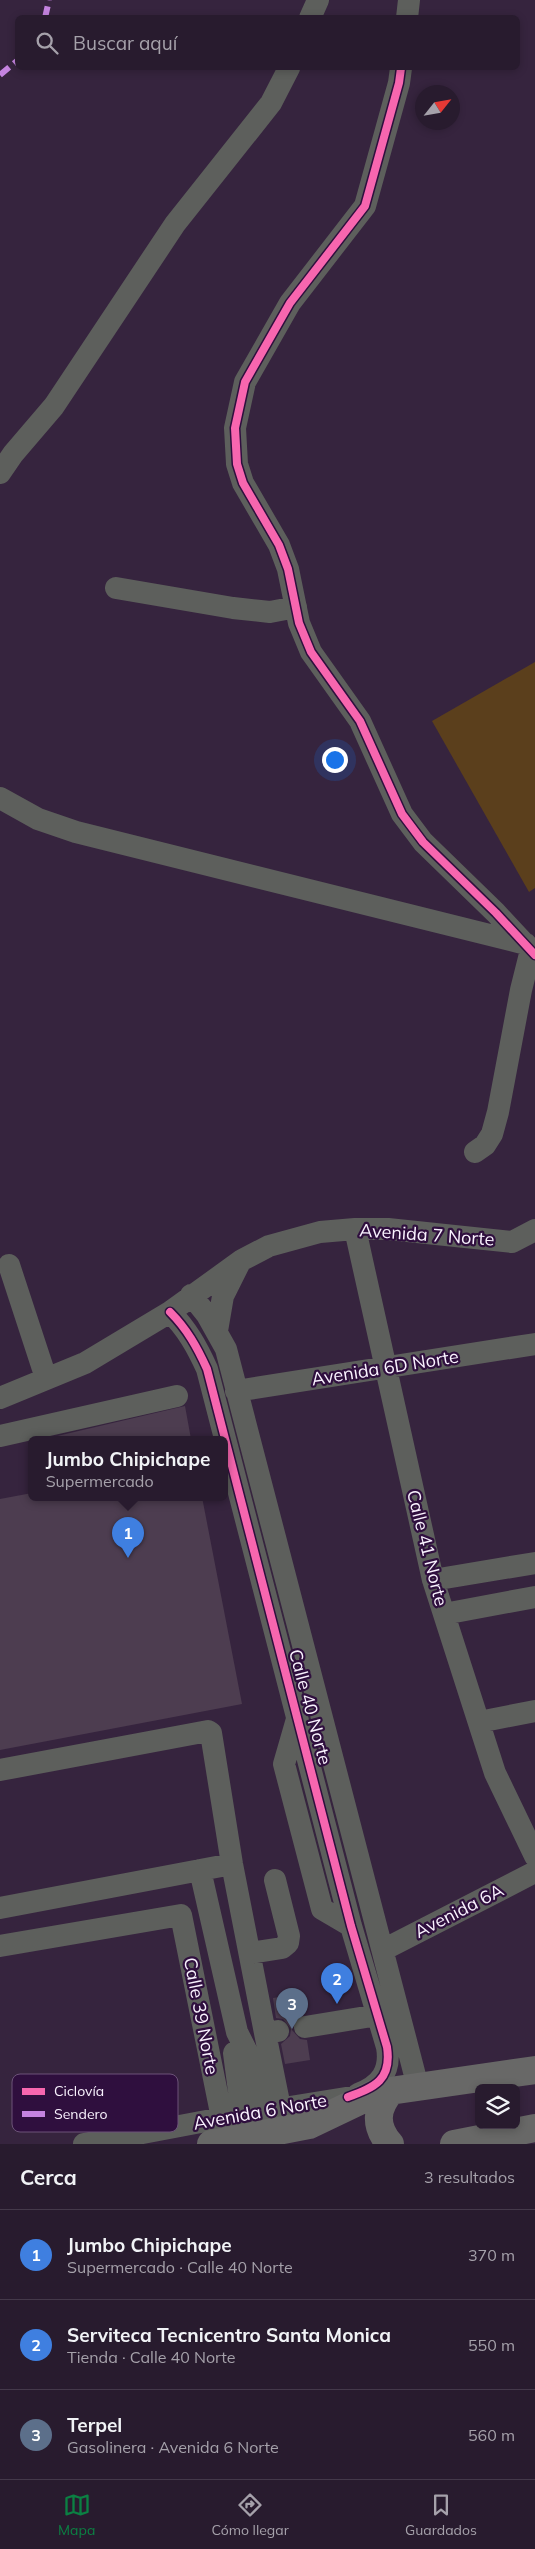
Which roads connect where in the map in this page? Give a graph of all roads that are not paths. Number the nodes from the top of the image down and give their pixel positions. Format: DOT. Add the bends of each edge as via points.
graph roads {
  1 [pos="318,0"];
  2 [pos="410,0"];
  3 [pos="311,15"];
  4 [pos="408,15"];
  5 [pos="289,70"];
  6 [pos="401,70"];
  7 [pos="0,473"];
  8 [pos="116,588"];
  9 [pos="296,607"];
  10 [pos="0,798"];
  11 [pos="531,949"];
  12 [pos="475,1152"];
  13 [pos="355,1229"];
  14 [pos="535,1230"];
  15 [pos="242,1260"];
  16 [pos="9,1265"];
  17 [pos="191,1295"];
  18 [pos="170,1312"];
  19 [pos="217,1331"];
  20 [pos="534,1349"];
  21 [pos="384,1368"];
  22 [pos="46,1378"];
  23 [pos="236,1391"];
  24 [pos="177,1396"];
  25 [pos="0,1398"];
  26 [pos="0,1436"];
  27 [pos="225,1436"];
  28 [pos="228,1449"];
  29 [pos="535,1563"];
  30 [pos="433,1580"];
  31 [pos="535,1597"];
  32 [pos="444,1614"];
  33 [pos="535,1711"];
  34 [pos="479,1722"];
  35 [pos="0,1770"];
  36 [pos="535,1856"];
  37 [pos="232,1864"];
  38 [pos="200,1870"];
  39 [pos="535,1872"];
  40 [pos="276,1880"];
  41 [pos="0,1908"];
  42 [pos="0,1946"];
  43 [pos="383,1950"];
  44 [pos="250,1953"];
  45 [pos="378,2015"];
  46 [pos="305,2027"];
  47 [pos="535,2070"];
  48 [pos="418,2087"];
  49 [pos="384,2092"];
  50 [pos="348,2097"];
  51 [pos="257,2116"];
  52 [pos="535,2128"];
  53 [pos="178,2129"];
  54 [pos="158,2132"];
  55 [pos="84,2144"];
  56 [pos="211,2144"];
  57 [pos="390,2144"];
  58 [pos="454,2144"];
  1 -- 3 [label="street"];
  2 -- 4 [label="street"];
  5 -- 7 [label="street" via="271,104 175,224 54,406"];
  6 -- 9 [label="street" via="365,206 286,311 244,382 235,428 243,483 279,545"];
  8 -- 9 [label="street" via="270,612"];
  9 -- 11 [label="street" via="311,652 360,721 402,814 423,842"];
  10 -- 11 [label="street" via="38,819 76,832"];
  11 -- 12 [label="street" via="492,1134"];
  13 -- 14 [label="street, Avenida 7 Norte" via="388,1228 512,1242"];
  13 -- 15 [label="street, Avenida 7 Norte" via="320,1232 292,1239 268,1246"];
  13 -- 21 [label="street, Calle 41 Norte"];
  15 -- 17 [label="street, Avenida 7 Norte"];
  15 -- 19 [label="street" via="223,1296"];
  16 -- 22 [label="street"];
  17 -- 18 [label="street, Avenida 7 Norte"];
  17 -- 19 [label="street, Calle 40 Norte"];
  18 -- 22 [label="street, Avenida 7 Norte" via="85,1363"];
  18 -- 27 [label="street, Calle 40 Norte" via="184,1326 207,1368"];
  19 -- 23 [label="street, Calle 40 Norte" via="226,1349"];
  20 -- 21 [label="street, Avenida 6D Norte"];
  21 -- 23 [label="street, Avenida 6D Norte"];
  21 -- 30 [label="street, Calle 41 Norte"];
  22 -- 25 [label="street, Avenida 7 Norte"];
  23 -- 43 [label="street, Calle 40 Norte"];
  24 -- 26 [label="street"];
  28 -- 45 [label="street, Calle 40 Norte" via="351,1926"];
  29 -- 30 [label="street"];
  30 -- 32 [label="street, Calle 41 Norte"];
  31 -- 32 [label="street"];
  32 -- 34 [label="street, Calle 41 Norte"];
  33 -- 34 [label="street"];
  34 -- 36 [label="street, Calle 41 Norte" via="495,1773"];
  35 -- 37 [label="street" via="208,1731 213,1736"];
  37 -- 38 [label="street"];
  37 -- 44 [label="street"];
  38 -- 41 [label="street"];
  38 -- 51 [label="street" via="237,2032 246,2050"];
  39 -- 43 [label="street, Avenida 6A"];
  40 -- 44 [label="street" via="288,1943 282,1948"];
  42 -- 51 [label="street, Calle 39 Norte" via="181,1915"];
  43 -- 48 [label="street, Calle 40 Norte"];
  44 -- 51 [label="street" via="272,2032"];
  45 -- 46 [label="street"];
  45 -- 50 [label="street, Calle 40 Norte" via="387,2047 386,2071 375,2087"];
  47 -- 48 [label="main road, Avenida 6 Norte"];
  48 -- 49 [label="main road, Avenida 6 Norte"];
  49 -- 50 [label="street, Avenida 6 Norte"];
  49 -- 51 [label="main road, Avenida 6 Norte" via="315,2123"];
  49 -- 57 [label="main road" via="378,2124 382,2136"];
  50 -- 51 [label="street, Avenida 6 Norte"];
  51 -- 53 [label="street, Avenida 6 Norte"];
  51 -- 56 [label="main road, Avenida 6 Norte"];
  52 -- 58 [label="main road"];
  54 -- 55 [label="street, Avenida 6 Norte"];
}
